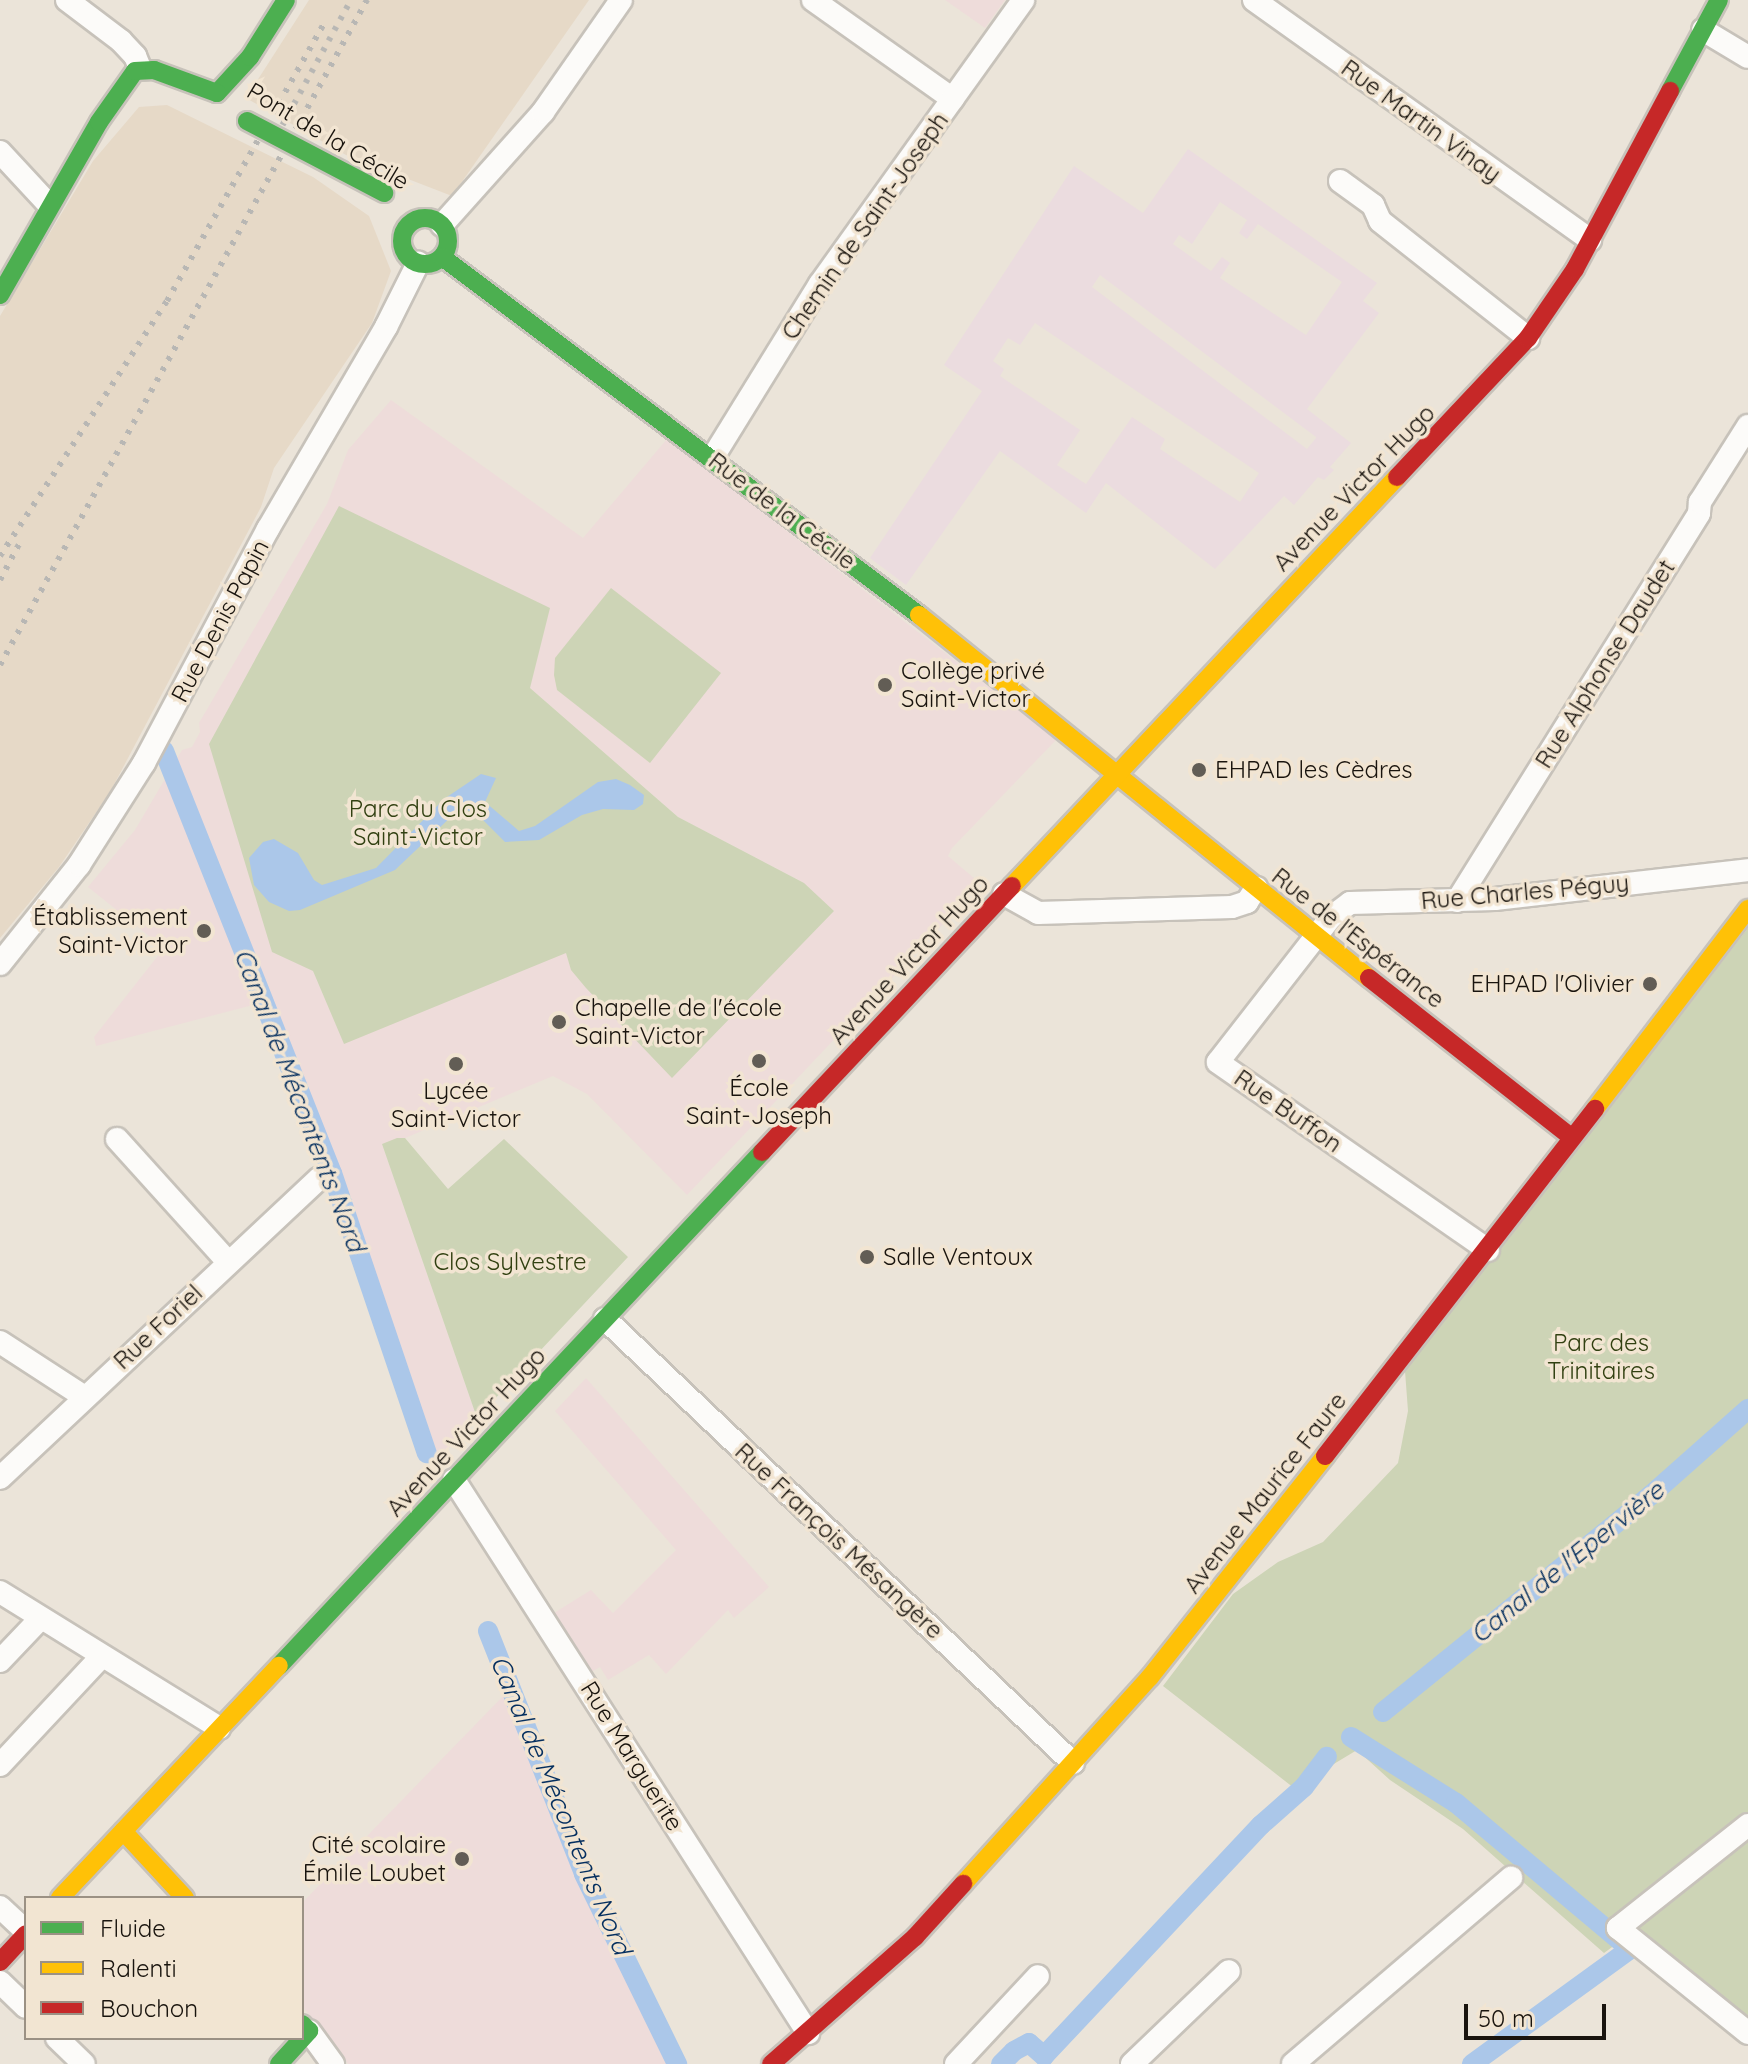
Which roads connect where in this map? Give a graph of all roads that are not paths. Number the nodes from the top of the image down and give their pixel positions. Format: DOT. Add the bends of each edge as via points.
graph roads {
  1 [pos="67,0"];
  2 [pos="286,0"];
  3 [pos="621,0"];
  4 [pos="813,0"];
  5 [pos="1023,0"];
  6 [pos="1254,0"];
  7 [pos="1708,10"];
  8 [pos="1748,57"];
  9 [pos="140,68"];
  10 [pos="217,93"];
  11 [pos="953,99"];
  12 [pos="0,152"];
  13 [pos="1340,181"];
  14 [pos="49,205"];
  15 [pos="415,220"];
  16 [pos="442,225"];
  17 [pos="1590,240"];
  18 [pos="442,257"];
  19 [pos="418,263"];
  20 [pos="0,295"];
  21 [pos="1528,338"];
  22 [pos="1748,426"];
  23 [pos="713,457"];
  24 [pos="1116,773"];
  25 [pos="1748,870"];
  26 [pos="1256,888"];
  27 [pos="1004,894"];
  28 [pos="1457,901"];
  29 [pos="1748,909"];
  30 [pos="1317,937"];
  31 [pos="0,964"];
  32 [pos="1572,1138"];
  33 [pos="117,1139"];
  34 [pos="319,1178"];
  35 [pos="1488,1250"];
  36 [pos="228,1262"];
  37 [pos="605,1319"];
  38 [pos="0,1342"];
  39 [pos="83,1396"];
  40 [pos="0,1478"];
  41 [pos="454,1480"];
  42 [pos="0,1592"];
  43 [pos="41,1618"];
  44 [pos="102,1656"];
  45 [pos="0,1661"];
  46 [pos="219,1728"];
  47 [pos="1073,1763"];
  48 [pos="0,1765"];
  49 [pos="1748,1825"];
  50 [pos="123,1831"];
  51 [pos="1511,1878"];
  52 [pos="62,1896"];
  53 [pos="183,1896"];
  54 [pos="0,1907"];
  55 [pos="24,1931"];
  56 [pos="24,1935"];
  57 [pos="0,1962"];
  58 [pos="1229,1971"];
  59 [pos="1038,1976"];
  60 [pos="0,1982"];
  61 [pos="24,2005"];
  62 [pos="306,2028"];
  63 [pos="808,2033"];
  64 [pos="1748,2033"];
  65 [pos="59,2040"];
  66 [pos="297,2040"];
  67 [pos="84,2064"];
  68 [pos="279,2064"];
  69 [pos="333,2064"];
  70 [pos="771,2064"];
  71 [pos="956,2064"];
  72 [pos="1132,2064"];
  73 [pos="1293,2064"];
  1 -- 9 [label="street" via="121,41"];
  2 -- 10 [label="street" via="250,57"];
  3 -- 16 [label="street" via="543,112"];
  4 -- 11 [label="street"];
  5 -- 11 [label="street, Chemin de Saint-Joseph"];
  6 -- 17 [label="street, Rue Martin Vinay"];
  7 -- 8 [label="street"];
  7 -- 17 [label="street, Avenue Victor Hugo"];
  9 -- 10 [label="street"];
  9 -- 14 [label="street" via="122,87"];
  10 -- 15 [label="street, Pont de la Cécile, bridge" via="247,121 384,193"];
  11 -- 23 [label="street, Chemin de Saint-Joseph" via="820,284"];
  12 -- 14 [label="street"];
  13 -- 21 [label="street" via="1373,205 1380,221"];
  14 -- 20 [label="street"];
  15 -- 16 [label="street" via="429,218"];
  15 -- 19 [label="street" via="403,233 402,243 404,252"];
  16 -- 18 [label="street" via="449,242"];
  17 -- 21 [label="street, Avenue Victor Hugo"];
  18 -- 19 [label="street"];
  18 -- 23 [label="street, Rue de la Cécile"];
  19 -- 31 [label="street, Rue Denis Papin" via="144,763 79,865"];
  21 -- 24 [label="street, Avenue Victor Hugo"];
  22 -- 28 [label="street, Rue Alphonse Daudet"];
  23 -- 24 [label="street, Rue de la Cécile"];
  24 -- 26 [label="street, Rue de l'Espérance"];
  24 -- 27 [label="street, Avenue Victor Hugo"];
  25 -- 28 [label="street, Rue Charles Péguy"];
  26 -- 27 [label="street" via="1247,902 1232,907 1038,913"];
  26 -- 30 [label="street, Rue de l'Espérance"];
  27 -- 37 [label="street, Avenue Victor Hugo"];
  28 -- 30 [label="street, Rue Charles Péguy" via="1350,903"];
  29 -- 32 [label="street, Avenue Maurice Faure"];
  30 -- 32 [label="street, Rue de l'Espérance"];
  30 -- 35 [label="street, Rue Buffon" via="1218,1062"];
  32 -- 35 [label="street, Avenue Maurice Faure"];
  33 -- 36 [label="street"];
  34 -- 36 [label="street, Rue Foriel"];
  35 -- 47 [label="street, Avenue Maurice Faure" via="1150,1677"];
  36 -- 39 [label="street, Rue Foriel"];
  37 -- 41 [label="street, Avenue Victor Hugo"];
  37 -- 47 [label="street, Rue François Mésangère"];
  38 -- 39 [label="street"];
  39 -- 40 [label="street, Rue Foriel"];
  41 -- 46 [label="street, Avenue Victor Hugo"];
  41 -- 63 [label="street, Rue Marguerite"];
  42 -- 43 [label="street"];
  43 -- 44 [label="street"];
  43 -- 45 [label="street"];
  44 -- 46 [label="street"];
  44 -- 48 [label="street"];
  46 -- 50 [label="street, Avenue Victor Hugo"];
  47 -- 63 [label="street, Avenue Maurice Faure" via="915,1937"];
  49 -- 64 [label="street" via="1618,1928"];
  50 -- 52 [label="street, Avenue Victor Hugo"];
  50 -- 53 [label="street"];
  51 -- 73 [label="street"];
  54 -- 55 [label="street"];
  56 -- 57 [label="street"];
  58 -- 72 [label="street"];
  59 -- 71 [label="street"];
  60 -- 61 [label="street"];
  62 -- 69 [label="street"];
  63 -- 70 [label="street, Avenue Maurice Faure"];
  65 -- 67 [label="street"];
  66 -- 68 [label="street"];
}
